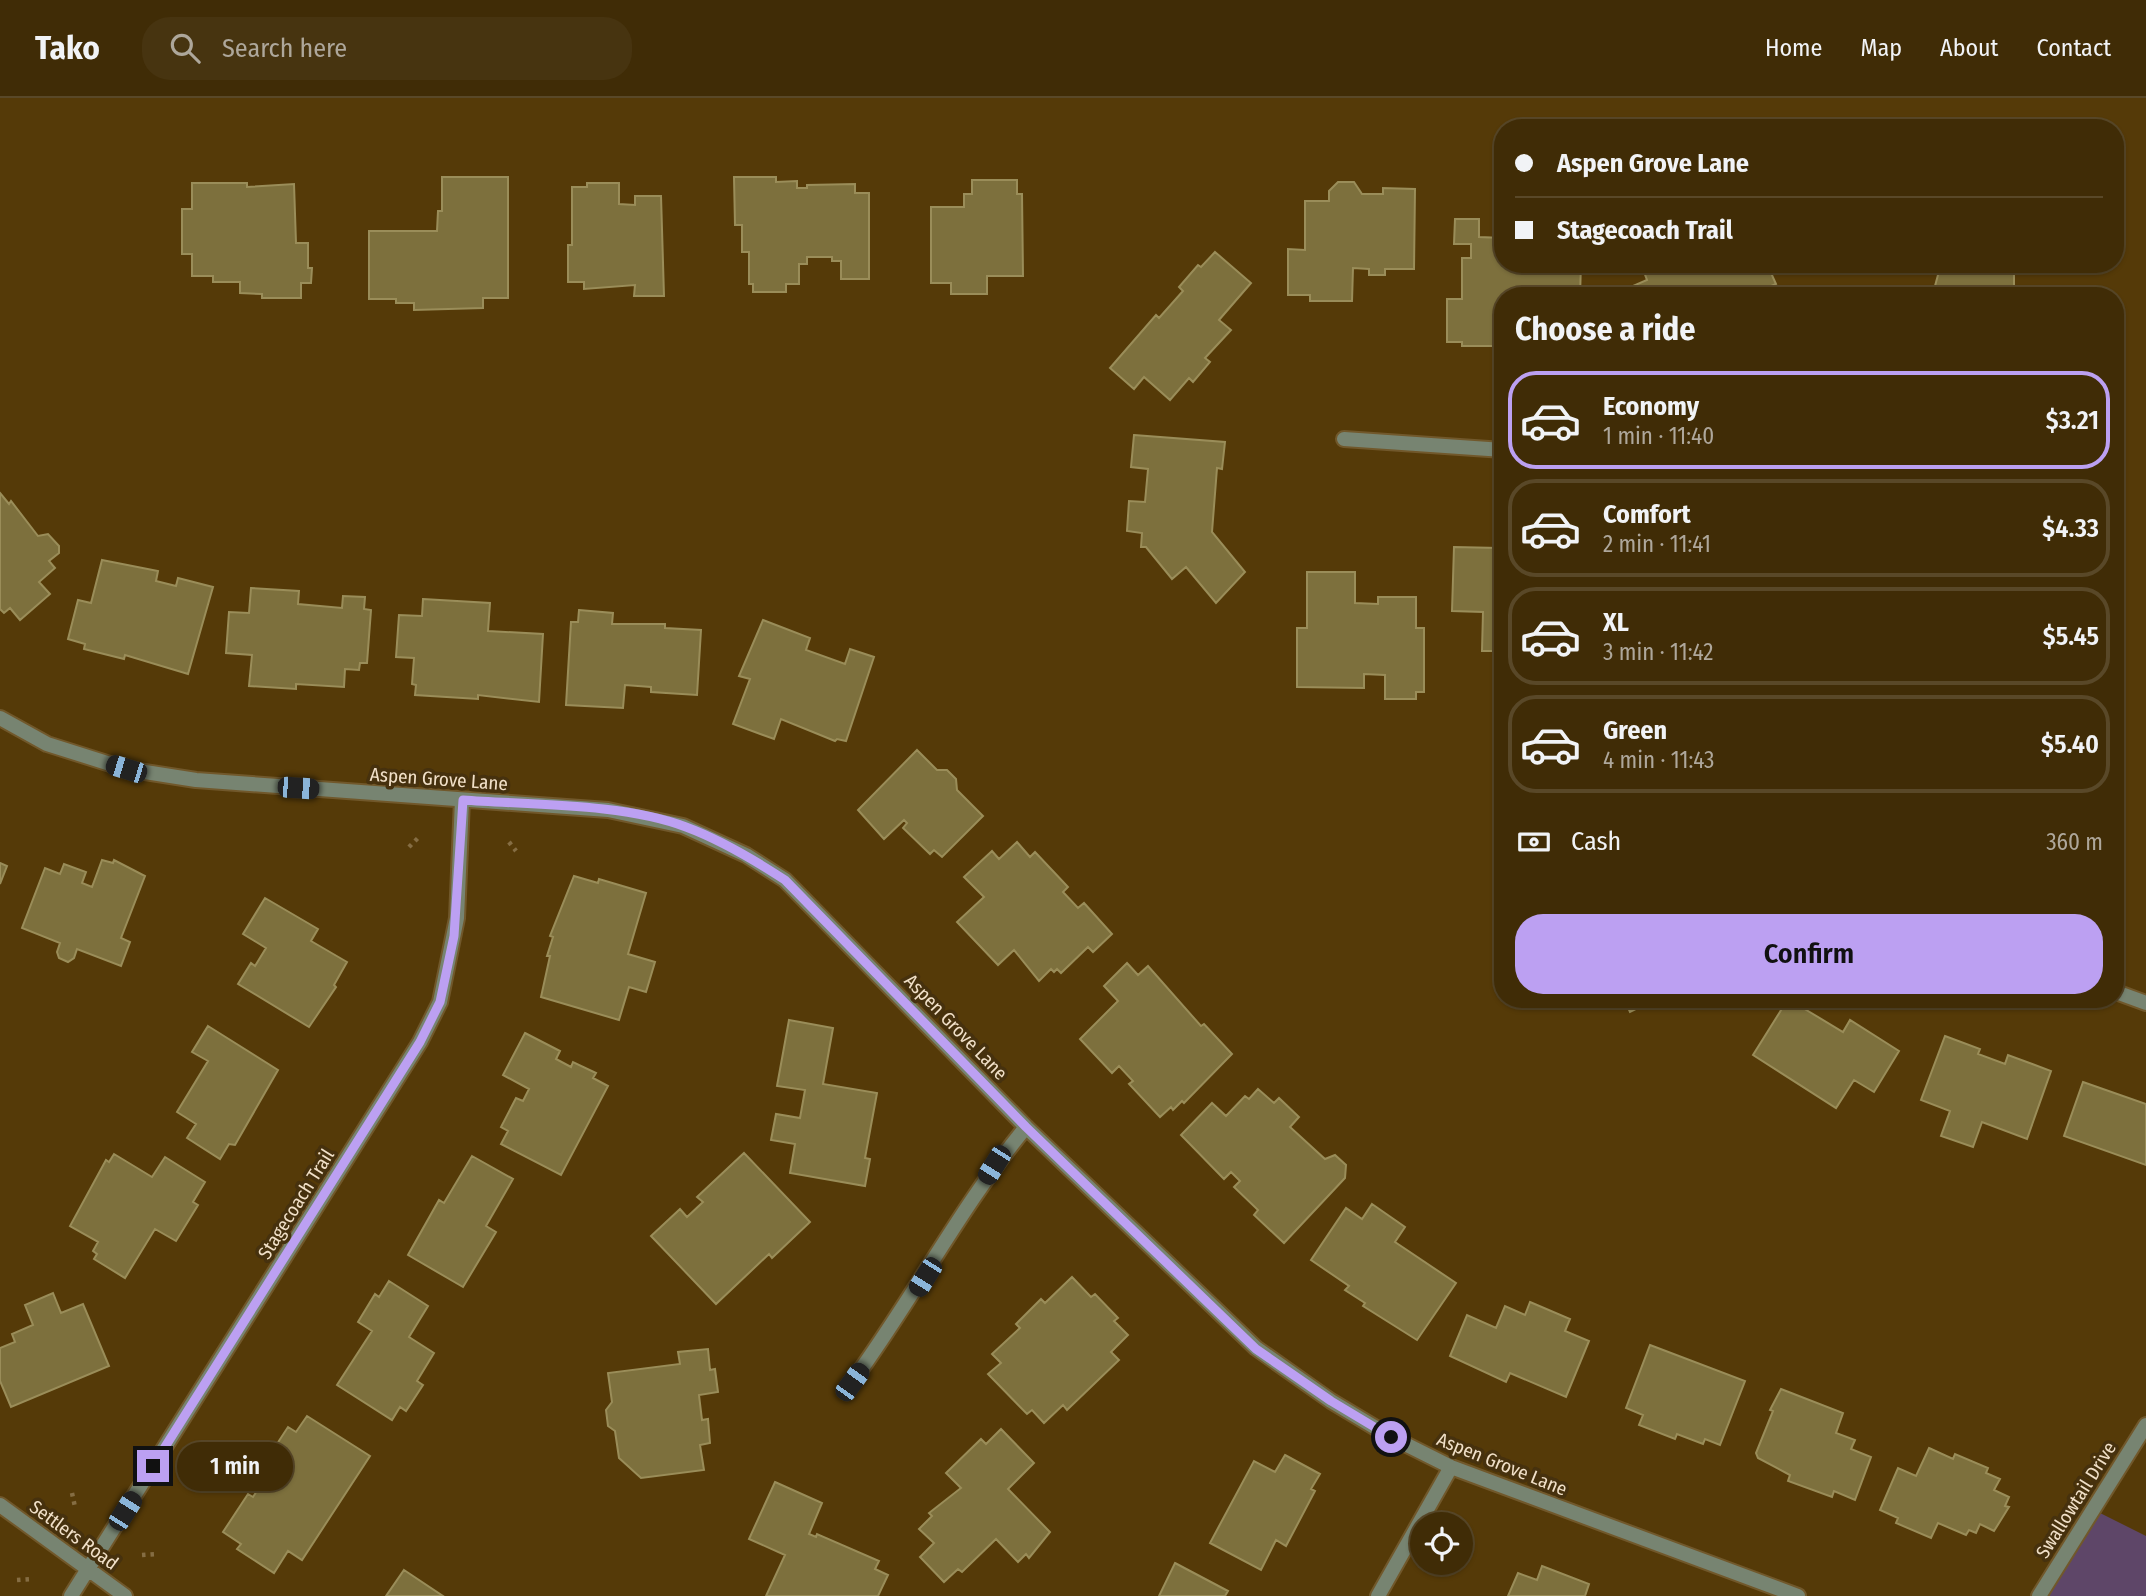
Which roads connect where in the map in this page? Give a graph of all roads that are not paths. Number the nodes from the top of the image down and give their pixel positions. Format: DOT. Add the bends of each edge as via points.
graph roads {
  1 [pos="1344,439"];
  2 [pos="1494,449"];
  3 [pos="0,718"];
  4 [pos="463,800"];
  5 [pos="2124,995"];
  6 [pos="2146,1003"];
  7 [pos="1026,1127"];
  8 [pos="852,1382"];
  9 [pos="2146,1425"];
  10 [pos="1451,1466"];
  11 [pos="0,1505"];
  12 [pos="87,1571"];
  13 [pos="71,1596"];
  14 [pos="125,1596"];
  15 [pos="1378,1596"];
  16 [pos="1798,1596"];
  17 [pos="2039,1596"];
  1 -- 2 [label="street"];
  3 -- 4 [label="street, Aspen Grove Lane" via="47,744 126,769 196,780"];
  4 -- 7 [label="street, Aspen Grove Lane" via="608,810 683,826 746,855 785,880"];
  4 -- 12 [label="street, Stagecoach Trail" via="457,918 440,1002 420,1042"];
  5 -- 6 [label="street"];
  7 -- 8 [label="street" via="994,1165 897,1322"];
  7 -- 10 [label="street, Aspen Grove Lane" via="1256,1349 1381,1432"];
  9 -- 17 [label="street, Swallowtail Drive"];
  10 -- 15 [label="street"];
  10 -- 16 [label="street, Aspen Grove Lane"];
  11 -- 12 [label="street, Settlers Road"];
  12 -- 13 [label="street, Stagecoach Trail"];
  12 -- 14 [label="street, Settlers Road"];
}
